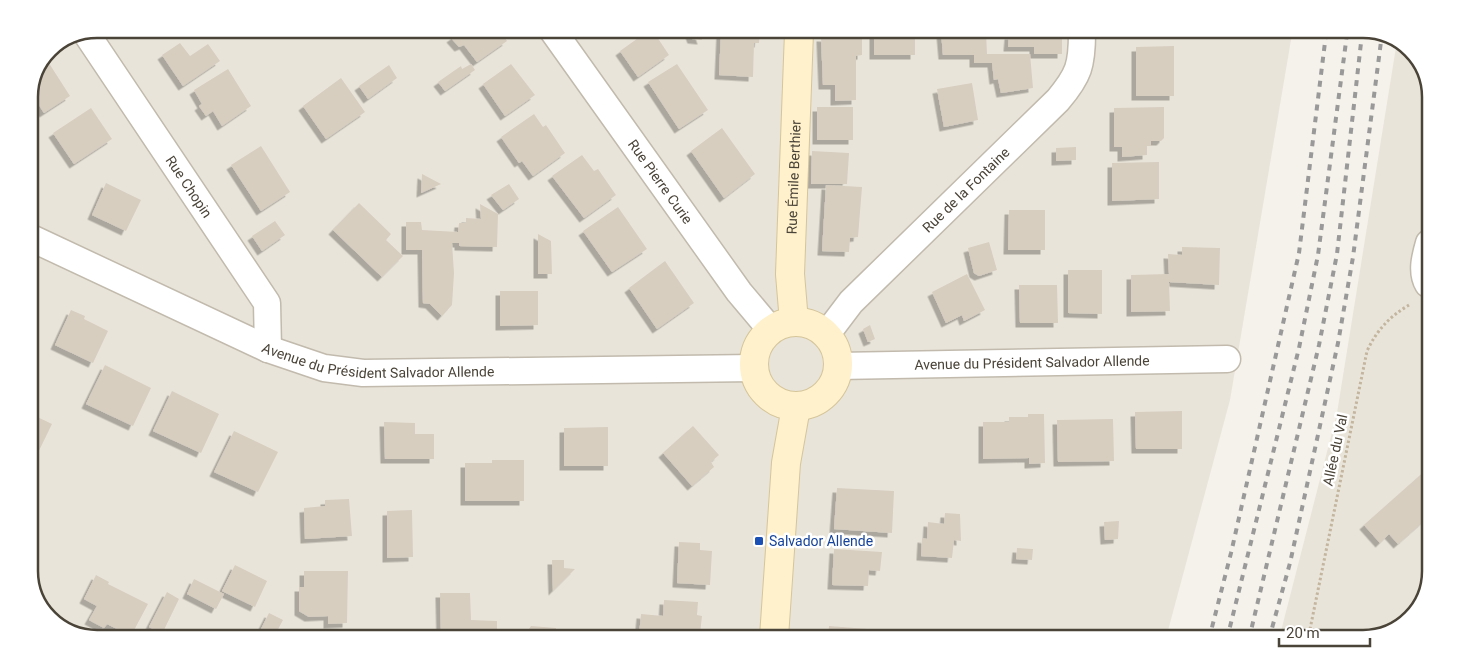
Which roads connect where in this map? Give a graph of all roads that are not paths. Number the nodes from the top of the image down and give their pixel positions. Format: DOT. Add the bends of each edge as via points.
graph roads {
  1 [pos="89,38"];
  2 [pos="558,38"];
  3 [pos="799,38"];
  4 [pos="1082,38"];
  5 [pos="38,241"];
  6 [pos="782,326"];
  7 [pos="826,335"];
  8 [pos="268,349"];
  9 [pos="1227,359"];
  10 [pos="838,366"];
  11 [pos="754,368"];
  12 [pos="796,406"];
  13 [pos="774,630"];
  1 -- 8 [label="street, Rue Chopin" via="267,303"];
  2 -- 6 [label="street, Rue Pierre Curie" via="734,284"];
  3 -- 6 [label="street, Rue Émile Berthier" via="790,274"];
  4 -- 7 [label="street, Rue de la Fontaine" via="1082,54 1070,86 850,302"];
  5 -- 8 [label="street, Avenue du Président Salvador Allende"];
  6 -- 7 [label="street" via="813,326"];
  6 -- 11 [label="street" via="756,348"];
  7 -- 10 [label="street" via="835,349"];
  8 -- 11 [label="street, Avenue du Président Salvador Allende" via="324,368 363,373"];
  9 -- 10 [label="street, Avenue du Président Salvador Allende"];
  10 -- 12 [label="street" via="836,379 825,395 807,405"];
  11 -- 12 [label="street" via="756,379 767,395 785,405"];
  12 -- 13 [label="street" via="786,463"];
}
